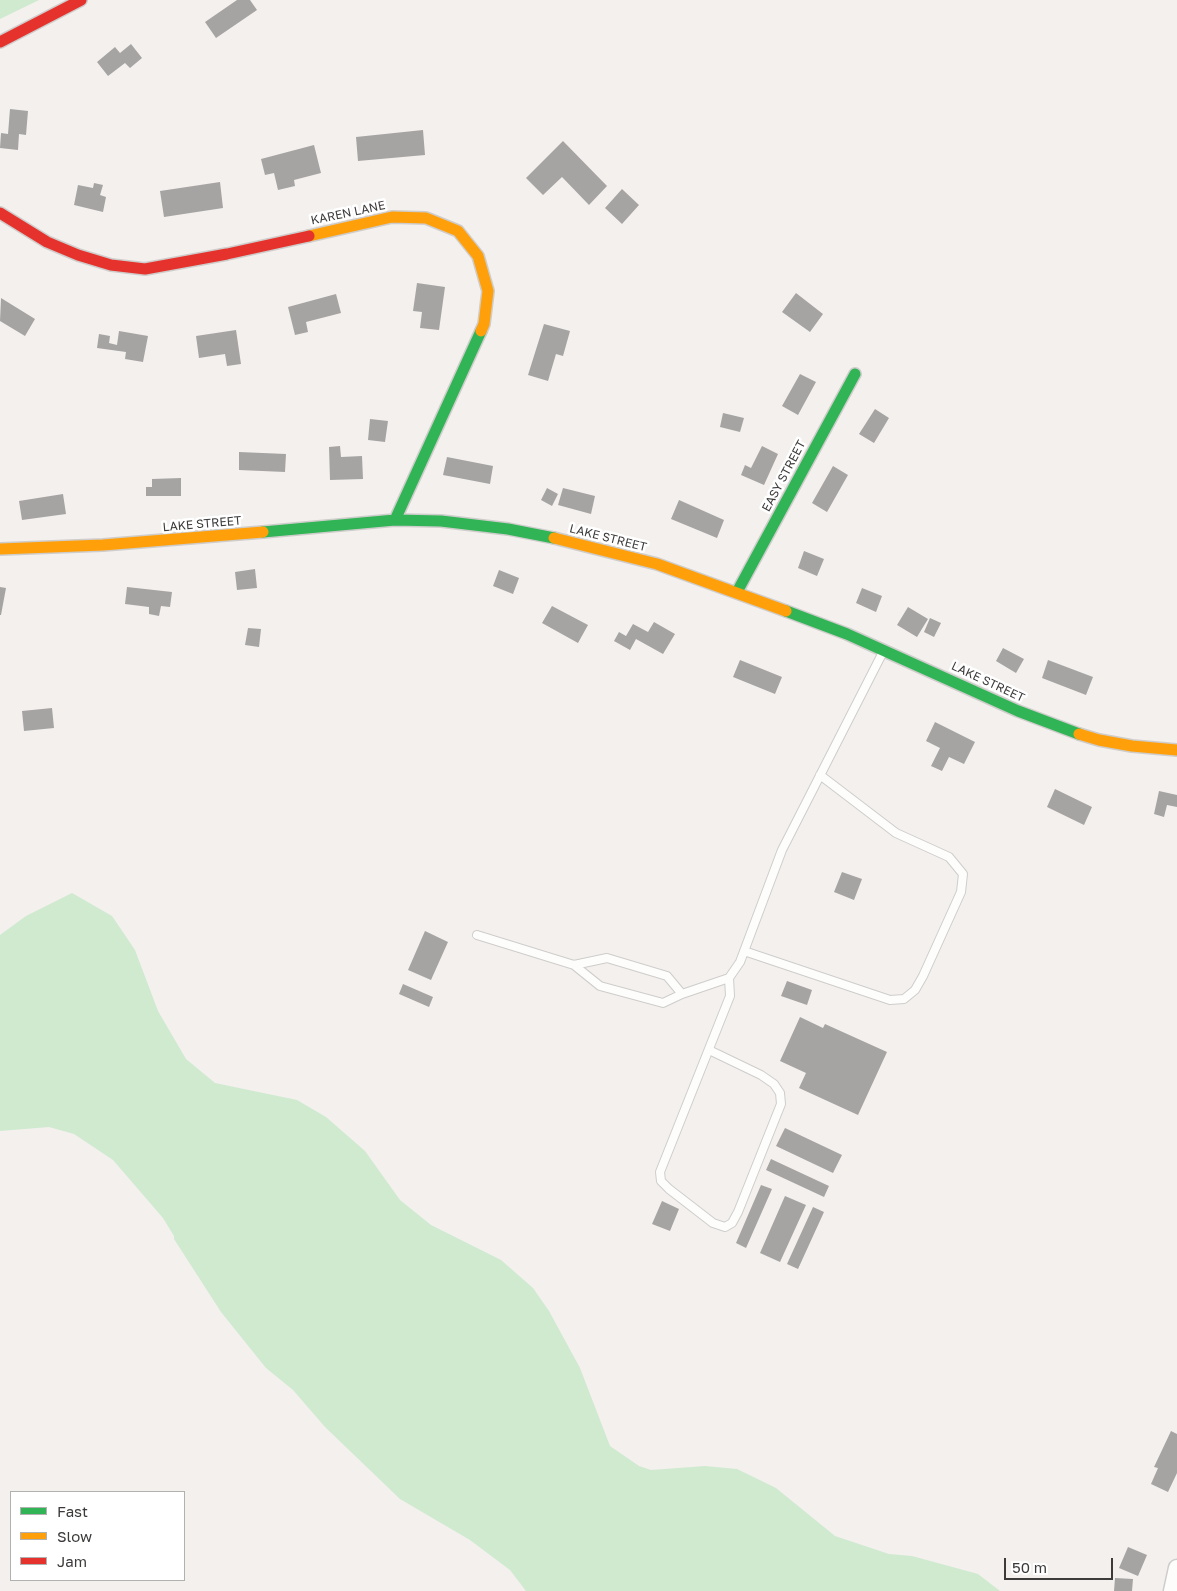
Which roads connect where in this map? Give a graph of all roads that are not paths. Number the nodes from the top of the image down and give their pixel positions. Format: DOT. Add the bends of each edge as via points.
graph roads {
  1 [pos="81,0"];
  2 [pos="0,42"];
  3 [pos="0,213"];
  4 [pos="855,374"];
  5 [pos="395,520"];
  6 [pos="0,549"];
  7 [pos="737,592"];
  8 [pos="884,650"];
  9 [pos="1177,750"];
  10 [pos="820,775"];
  11 [pos="477,935"];
  12 [pos="744,951"];
  13 [pos="574,966"];
  14 [pos="730,978"];
  15 [pos="682,994"];
  16 [pos="709,1050"];
  17 [pos="1177,1568"];
  18 [pos="1172,1591"];
  1 -- 2 [label="street"];
  3 -- 5 [label="street, KAREN LANE" via="47,242 78,255 111,265 144,269 392,217 426,218 458,232 478,256 488,291 484,324"];
  4 -- 7 [label="street, EASY STREET"];
  5 -- 6 [label="street, LAKE STREET" via="103,545"];
  5 -- 7 [label="street, LAKE STREET" via="441,521 558,539 657,564"];
  7 -- 8 [label="street, LAKE STREET"];
  8 -- 9 [label="street, LAKE STREET" via="1066,730 1098,740"];
  8 -- 10 [label="lane"];
  10 -- 12 [label="lane" via="782,850"];
  10 -- 12 [label="lane" via="896,833 949,857 963,874 961,892 923,976 915,990 904,999 890,1000"];
  11 -- 13 [label="lane"];
  12 -- 14 [label="lane"];
  13 -- 15 [label="lane" via="600,986 662,1003"];
  13 -- 15 [label="lane" via="607,958 667,976"];
  14 -- 15 [label="lane"];
  14 -- 16 [label="lane" via="730,996"];
  16 -- 16 [label="lane" via="660,1172 669,1189 713,1223 725,1227 732,1223 738,1212 780,1104 780,1093 774,1084 761,1076"];
  17 -- 18 [label="street"];
}
